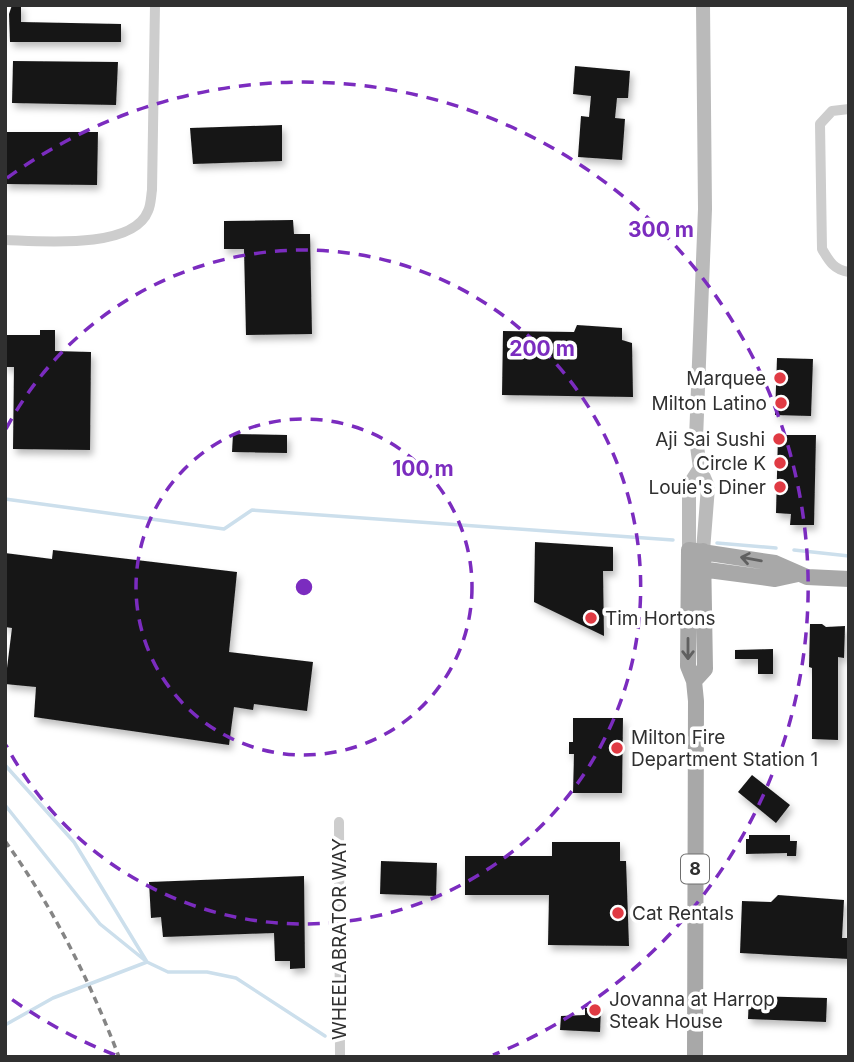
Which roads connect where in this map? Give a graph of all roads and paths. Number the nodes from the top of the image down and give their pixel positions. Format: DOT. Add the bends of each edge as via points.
graph roads {
  1 [pos="155,5"];
  2 [pos="703,5"];
  3 [pos="849,109"];
  4 [pos="5,240"];
  5 [pos="849,272"];
  6 [pos="696,550"];
  7 [pos="695,568"];
  8 [pos="798,574"];
  9 [pos="849,579"];
  10 [pos="339,822"];
  11 [pos="340,1057"];
  12 [pos="695,1057"];
  1 -- 4 [label="street" via="148,212 128,233 59,241"];
  2 -- 6 [label="main road, 8" via="705,209 696,439 699,468 689,485"];
  3 -- 5 [label="street" via="832,111 820,124 822,249 829,262"];
  6 -- 7 [label="main road, 8"];
  8 -- 6 [label="main road, one-way" via="775,563"];
  7 -- 8 [label="main road" via="775,579"];
  7 -- 12 [label="main road, 8" via="705,669 694,681"];
  8 -- 9 [label="main road"];
  10 -- 11 [label="street, WHEELABRATOR WAY"];
}
